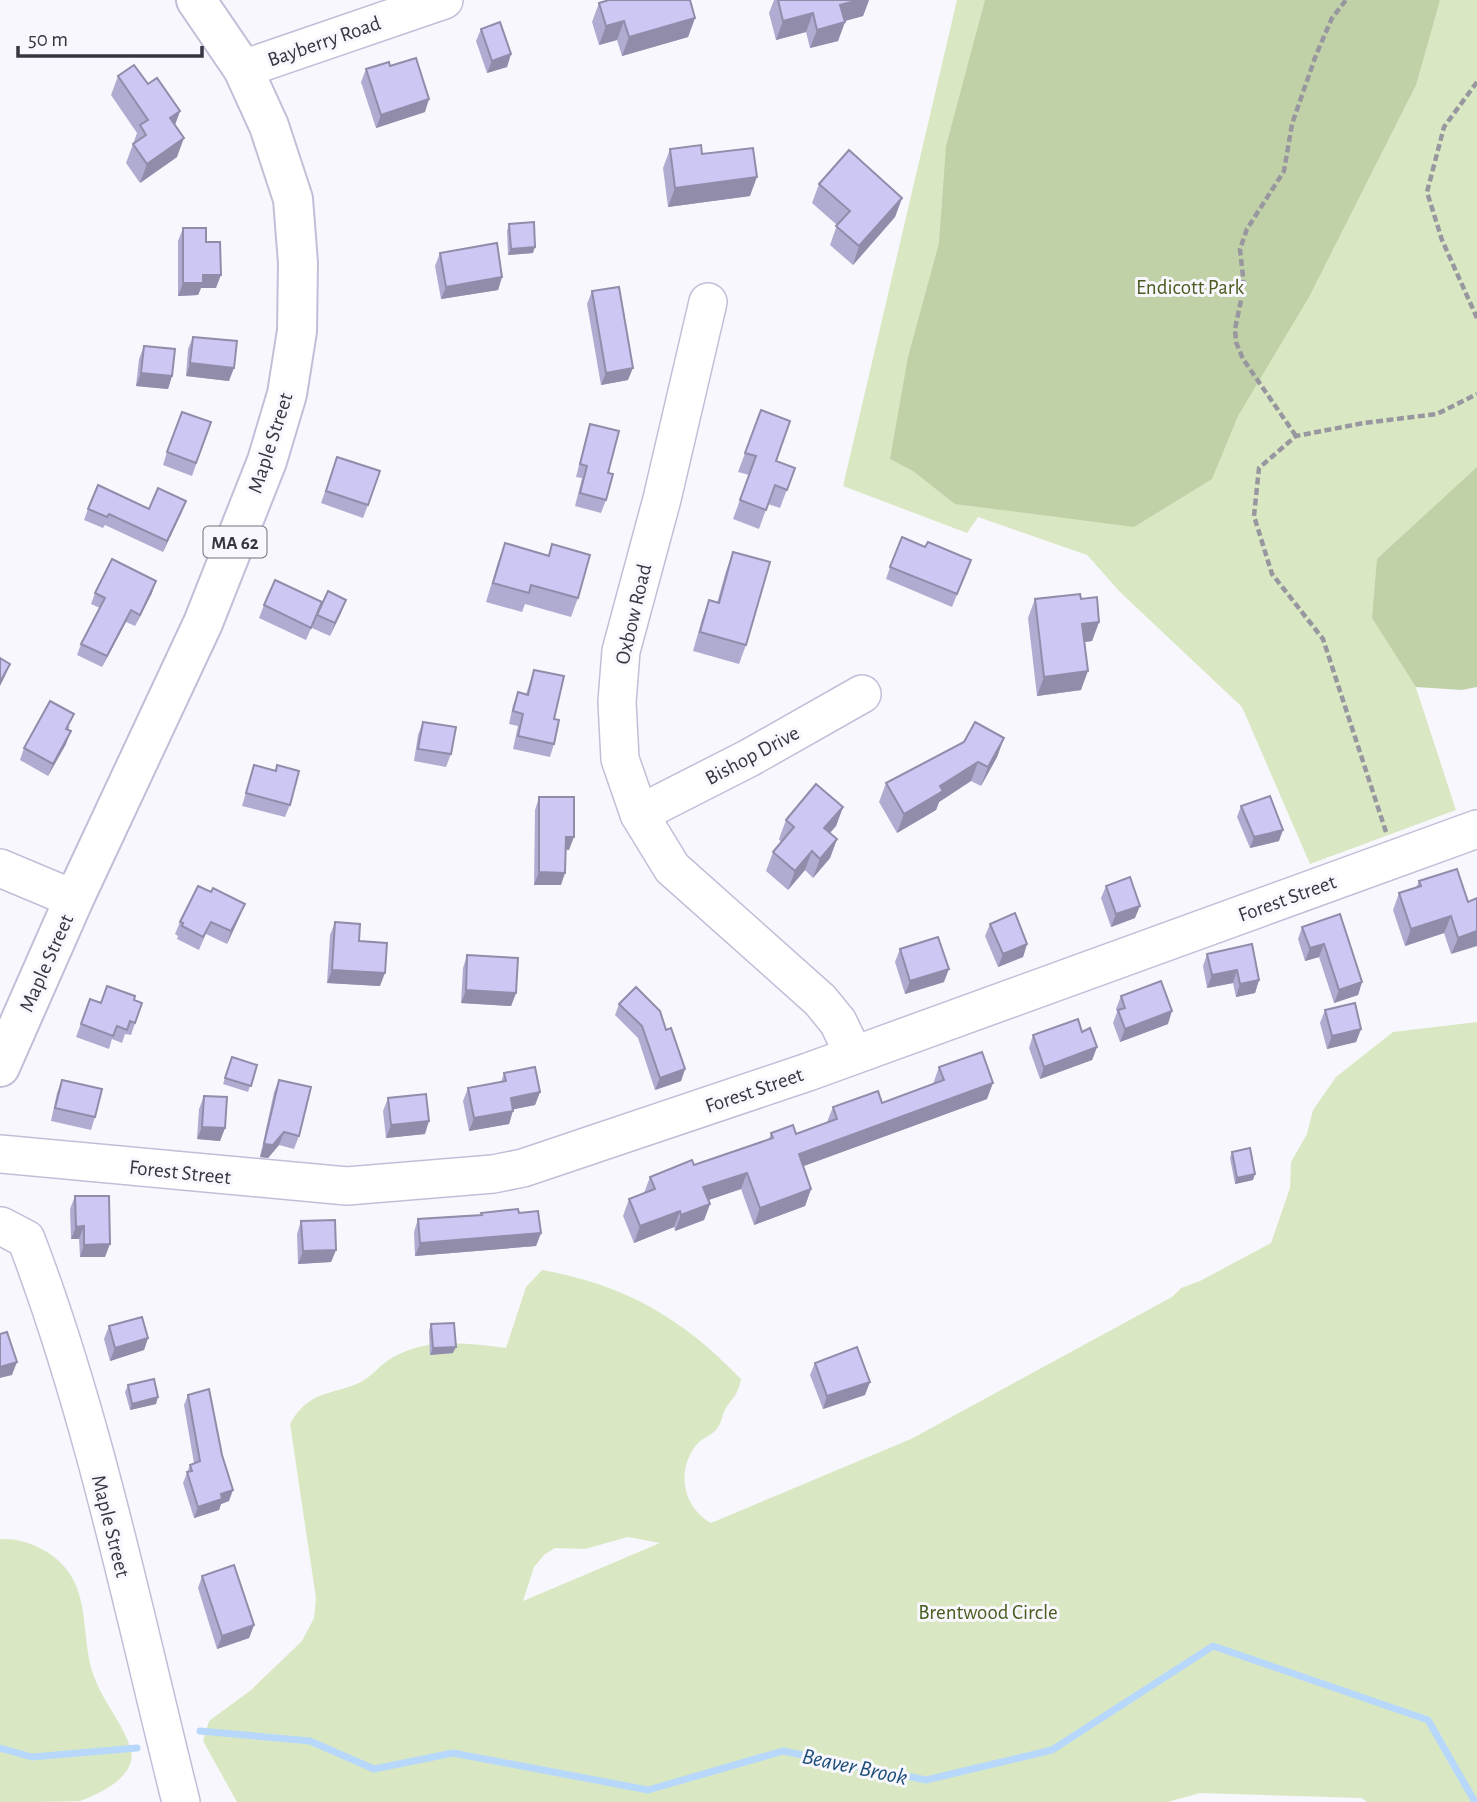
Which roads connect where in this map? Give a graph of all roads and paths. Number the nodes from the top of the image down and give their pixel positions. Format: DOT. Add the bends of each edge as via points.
graph roads {
  1 [pos="196,0"];
  2 [pos="444,0"];
  3 [pos="1346,0"];
  4 [pos="243,69"];
  5 [pos="1477,82"];
  6 [pos="708,302"];
  7 [pos="1477,318"];
  8 [pos="1477,394"];
  9 [pos="1296,436"];
  10 [pos="862,694"];
  11 [pos="639,814"];
  12 [pos="1477,830"];
  13 [pos="1395,859"];
  14 [pos="0,868"];
  15 [pos="74,899"];
  16 [pos="854,1055"];
  17 [pos="0,1068"];
  18 [pos="0,1154"];
  19 [pos="1,1226"];
  20 [pos="181,1802"];
  1 -- 4 [label="main road, Maple Street / MA 62"];
  2 -- 4 [label="street, Bayberry Road"];
  3 -- 9 [label="path" via="1332,18 1316,55 1292,124 1284,171 1247,229 1240,249 1244,286 1236,342"];
  4 -- 15 [label="main road, Maple Street / MA 62" via="269,125 293,200 297,331 287,394 267,461 203,623"];
  5 -- 7 [label="path" via="1444,127 1427,192 1442,240"];
  6 -- 11 [label="street, Oxbow Road" via="621,651 617,702 620,759"];
  8 -- 9 [label="path" via="1437,414"];
  9 -- 13 [label="path" via="1259,468 1254,516 1272,574 1323,639"];
  10 -- 11 [label="street, Bishop Drive"];
  11 -- 16 [label="street, Oxbow Road" via="672,868 820,1000 838,1022"];
  12 -- 13 [label="street, Forest Street"];
  13 -- 16 [label="street, Forest Street"];
  14 -- 15 [label="street"];
  15 -- 17 [label="main road, Maple Street / MA 62"];
  16 -- 18 [label="street, Forest Street" via="523,1168 493,1174 347,1186"];
  19 -- 20 [label="street, Maple Street" via="26,1239 45,1287 87,1429"];
}
